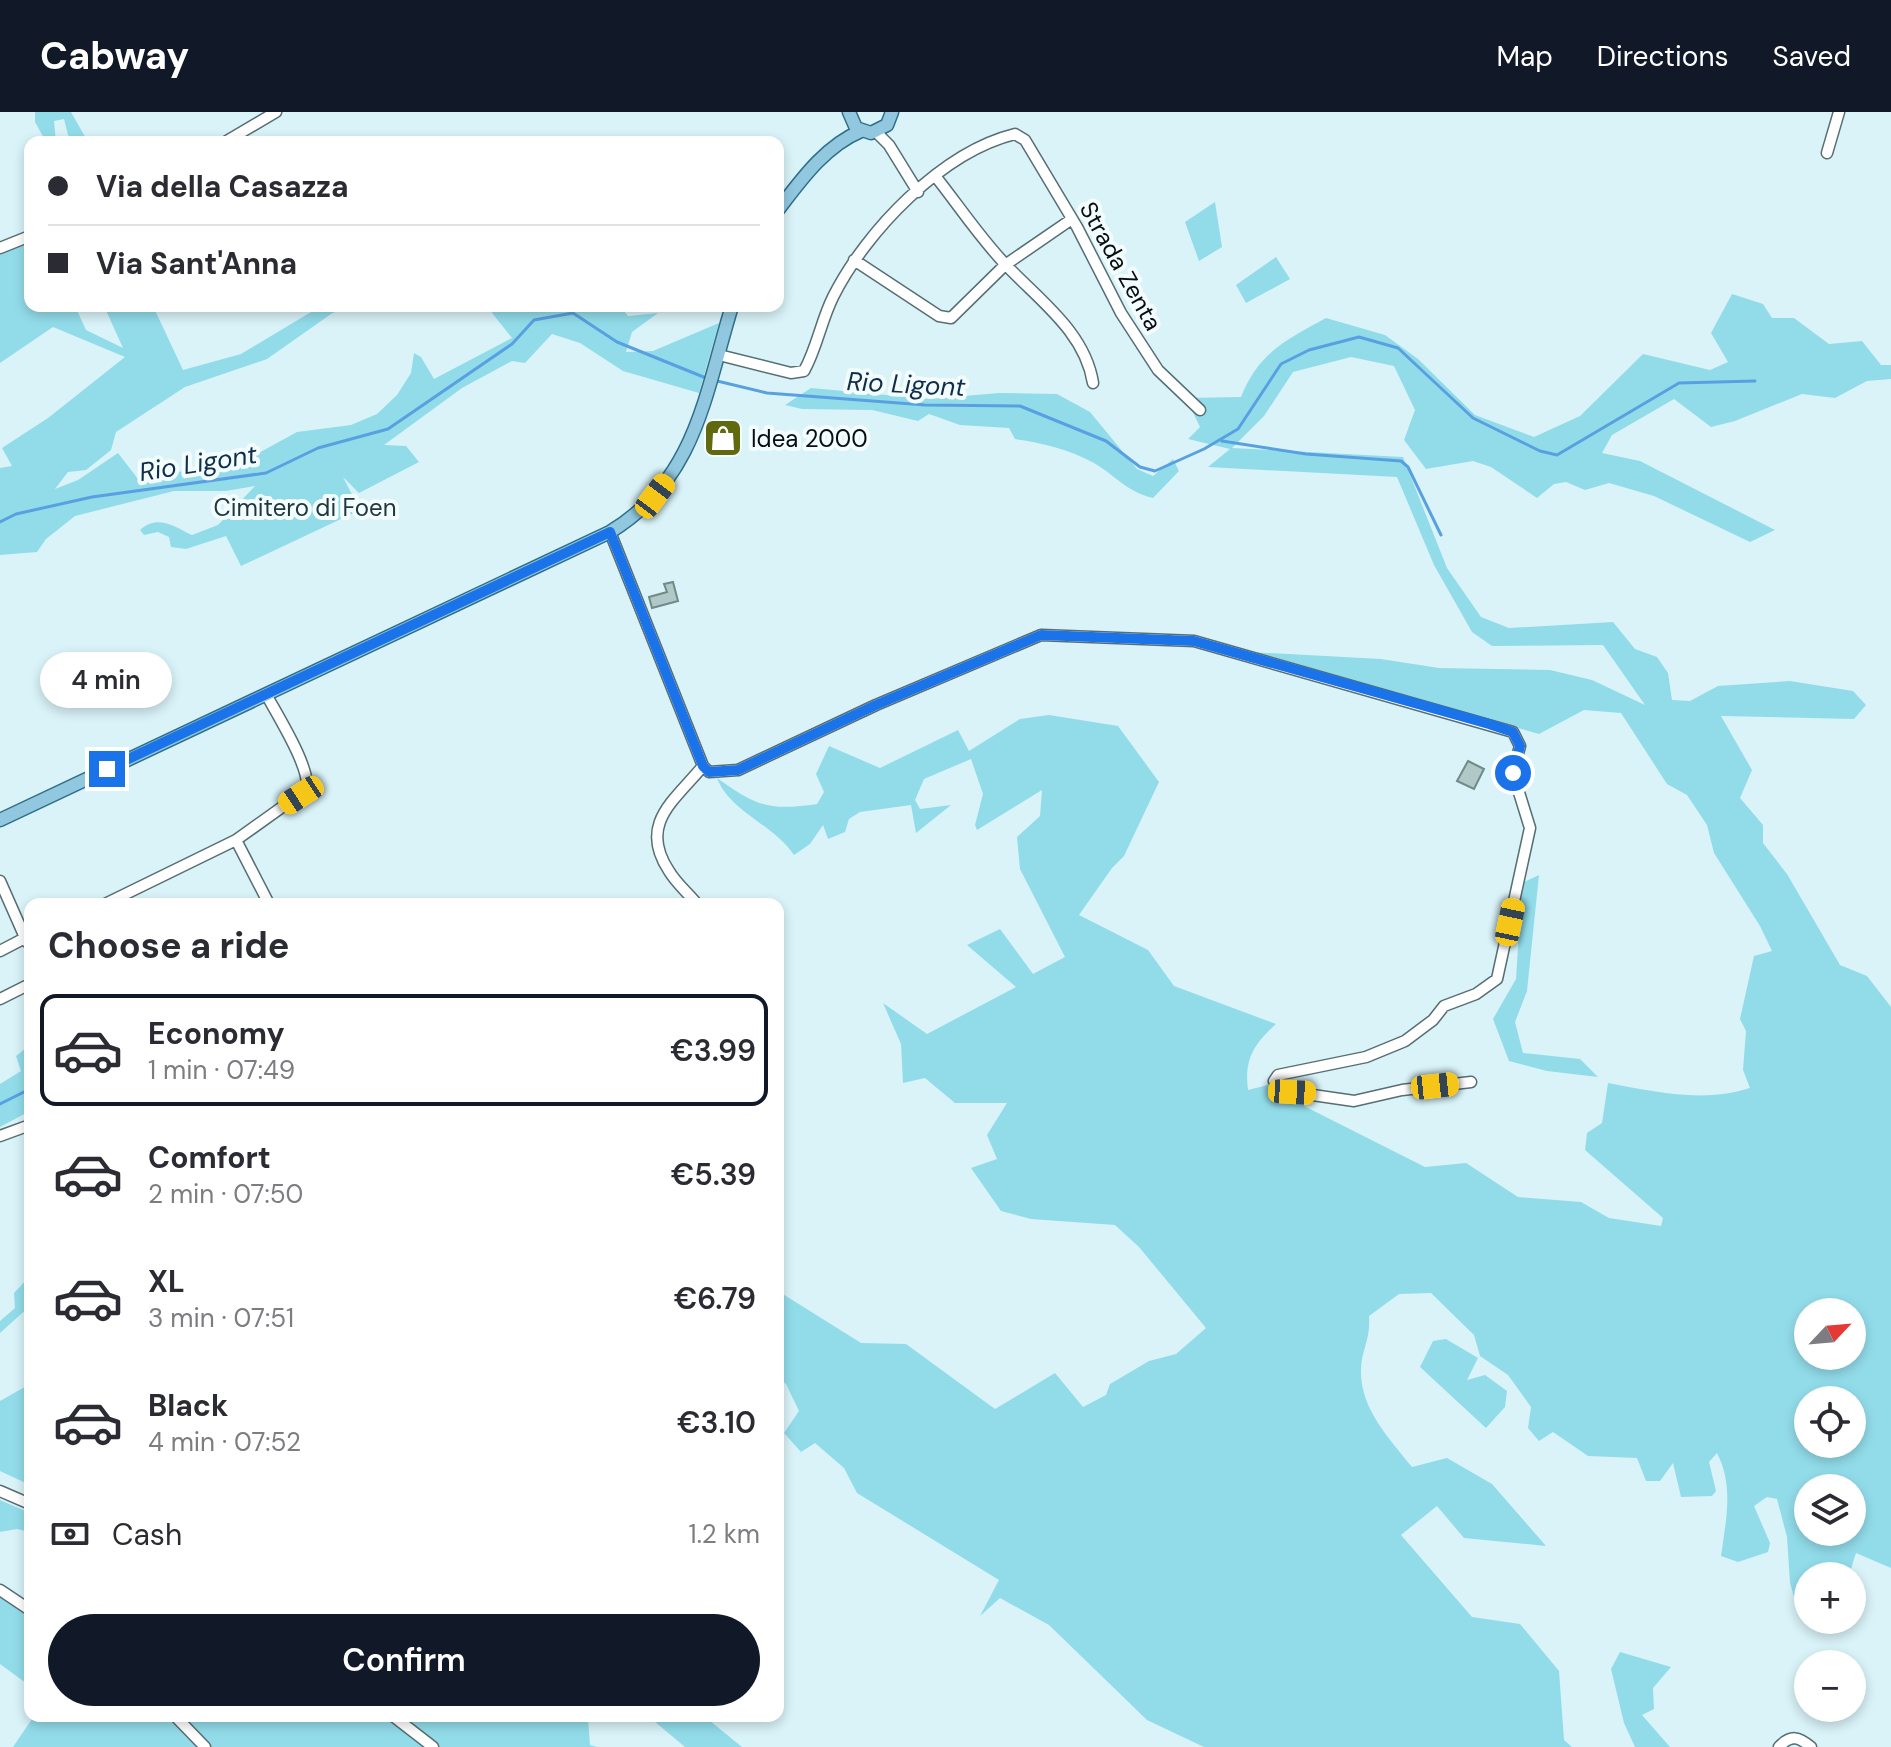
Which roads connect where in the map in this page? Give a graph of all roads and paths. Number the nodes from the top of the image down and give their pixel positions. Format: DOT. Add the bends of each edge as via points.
graph roads {
  1 [pos="276,112"];
  2 [pos="892,112"];
  3 [pos="1839,112"];
  4 [pos="849,115"];
  5 [pos="882,129"];
  6 [pos="861,131"];
  7 [pos="235,136"];
  8 [pos="836,144"];
  9 [pos="1827,153"];
  10 [pos="936,177"];
  11 [pos="918,192"];
  12 [pos="784,202"];
  13 [pos="1072,219"];
  14 [pos="24,238"];
  15 [pos="0,248"];
  16 [pos="854,260"];
  17 [pos="1005,265"];
  18 [pos="730,312"];
  19 [pos="719,355"];
  20 [pos="1093,383"];
  21 [pos="1200,410"];
  22 [pos="610,532"];
  23 [pos="266,694"];
  24 [pos="703,766"];
  25 [pos="0,820"];
  26 [pos="236,840"];
  27 [pos="0,881"];
  28 [pos="117,898"];
  29 [pos="266,898"];
  30 [pos="692,898"];
  31 [pos="24,933"];
  32 [pos="24,943"];
  33 [pos="0,951"];
  34 [pos="24,987"];
  35 [pos="0,999"];
  36 [pos="1471,1082"];
  37 [pos="24,1127"];
  38 [pos="0,1136"];
  39 [pos="0,1491"];
  40 [pos="24,1501"];
  41 [pos="0,1590"];
  42 [pos="24,1606"];
  43 [pos="181,1722"];
  44 [pos="401,1722"];
  45 [pos="205,1747"];
  46 [pos="433,1747"];
  47 [pos="1779,1747"];
  48 [pos="1811,1747"];
  1 -- 7 [label="street"];
  2 -- 5 [label="main road"];
  3 -- 9 [label="street"];
  4 -- 6 [label="main road"];
  4 -- 8 [label="main road"];
  5 -- 6 [label="main road"];
  5 -- 11 [label="street"];
  6 -- 8 [label="main road"];
  8 -- 12 [label="main road"];
  10 -- 11 [label="street"];
  10 -- 13 [label="street, Strada Zenta" via="977,150 1019,134"];
  10 -- 17 [label="street"];
  11 -- 16 [label="street" via="886,220"];
  13 -- 17 [label="street"];
  13 -- 21 [label="street, Strada Zenta" via="1119,310 1158,370"];
  14 -- 15 [label="street"];
  16 -- 17 [label="street" via="948,319"];
  16 -- 19 [label="street" via="824,316 804,371 795,374"];
  17 -- 20 [label="street" via="1056,312 1091,369"];
  18 -- 19 [label="main road"];
  19 -- 22 [label="main road" via="684,456 647,505"];
  22 -- 23 [label="main road"];
  22 -- 24 [label="street"];
  23 -- 25 [label="main road"];
  23 -- 26 [label="street" via="308,785"];
  24 -- 30 [label="street" via="655,831 656,848"];
  24 -- 36 [label="street" via="709,772 738,770 1041,635 1194,641 1513,732 1520,746 1513,773 1530,828 1497,979 1444,1006 1405,1041 1366,1057 1278,1075 1274,1081 1292,1092 1354,1101"];
  26 -- 28 [label="street"];
  26 -- 29 [label="street"];
  27 -- 31 [label="street"];
  32 -- 33 [label="street"];
  34 -- 35 [label="street"];
  37 -- 38 [label="street"];
  39 -- 40 [label="street"];
  41 -- 42 [label="street"];
  43 -- 45 [label="street"];
  44 -- 46 [label="street"];
  47 -- 48 [label="street" via="1791,1737"];
}
